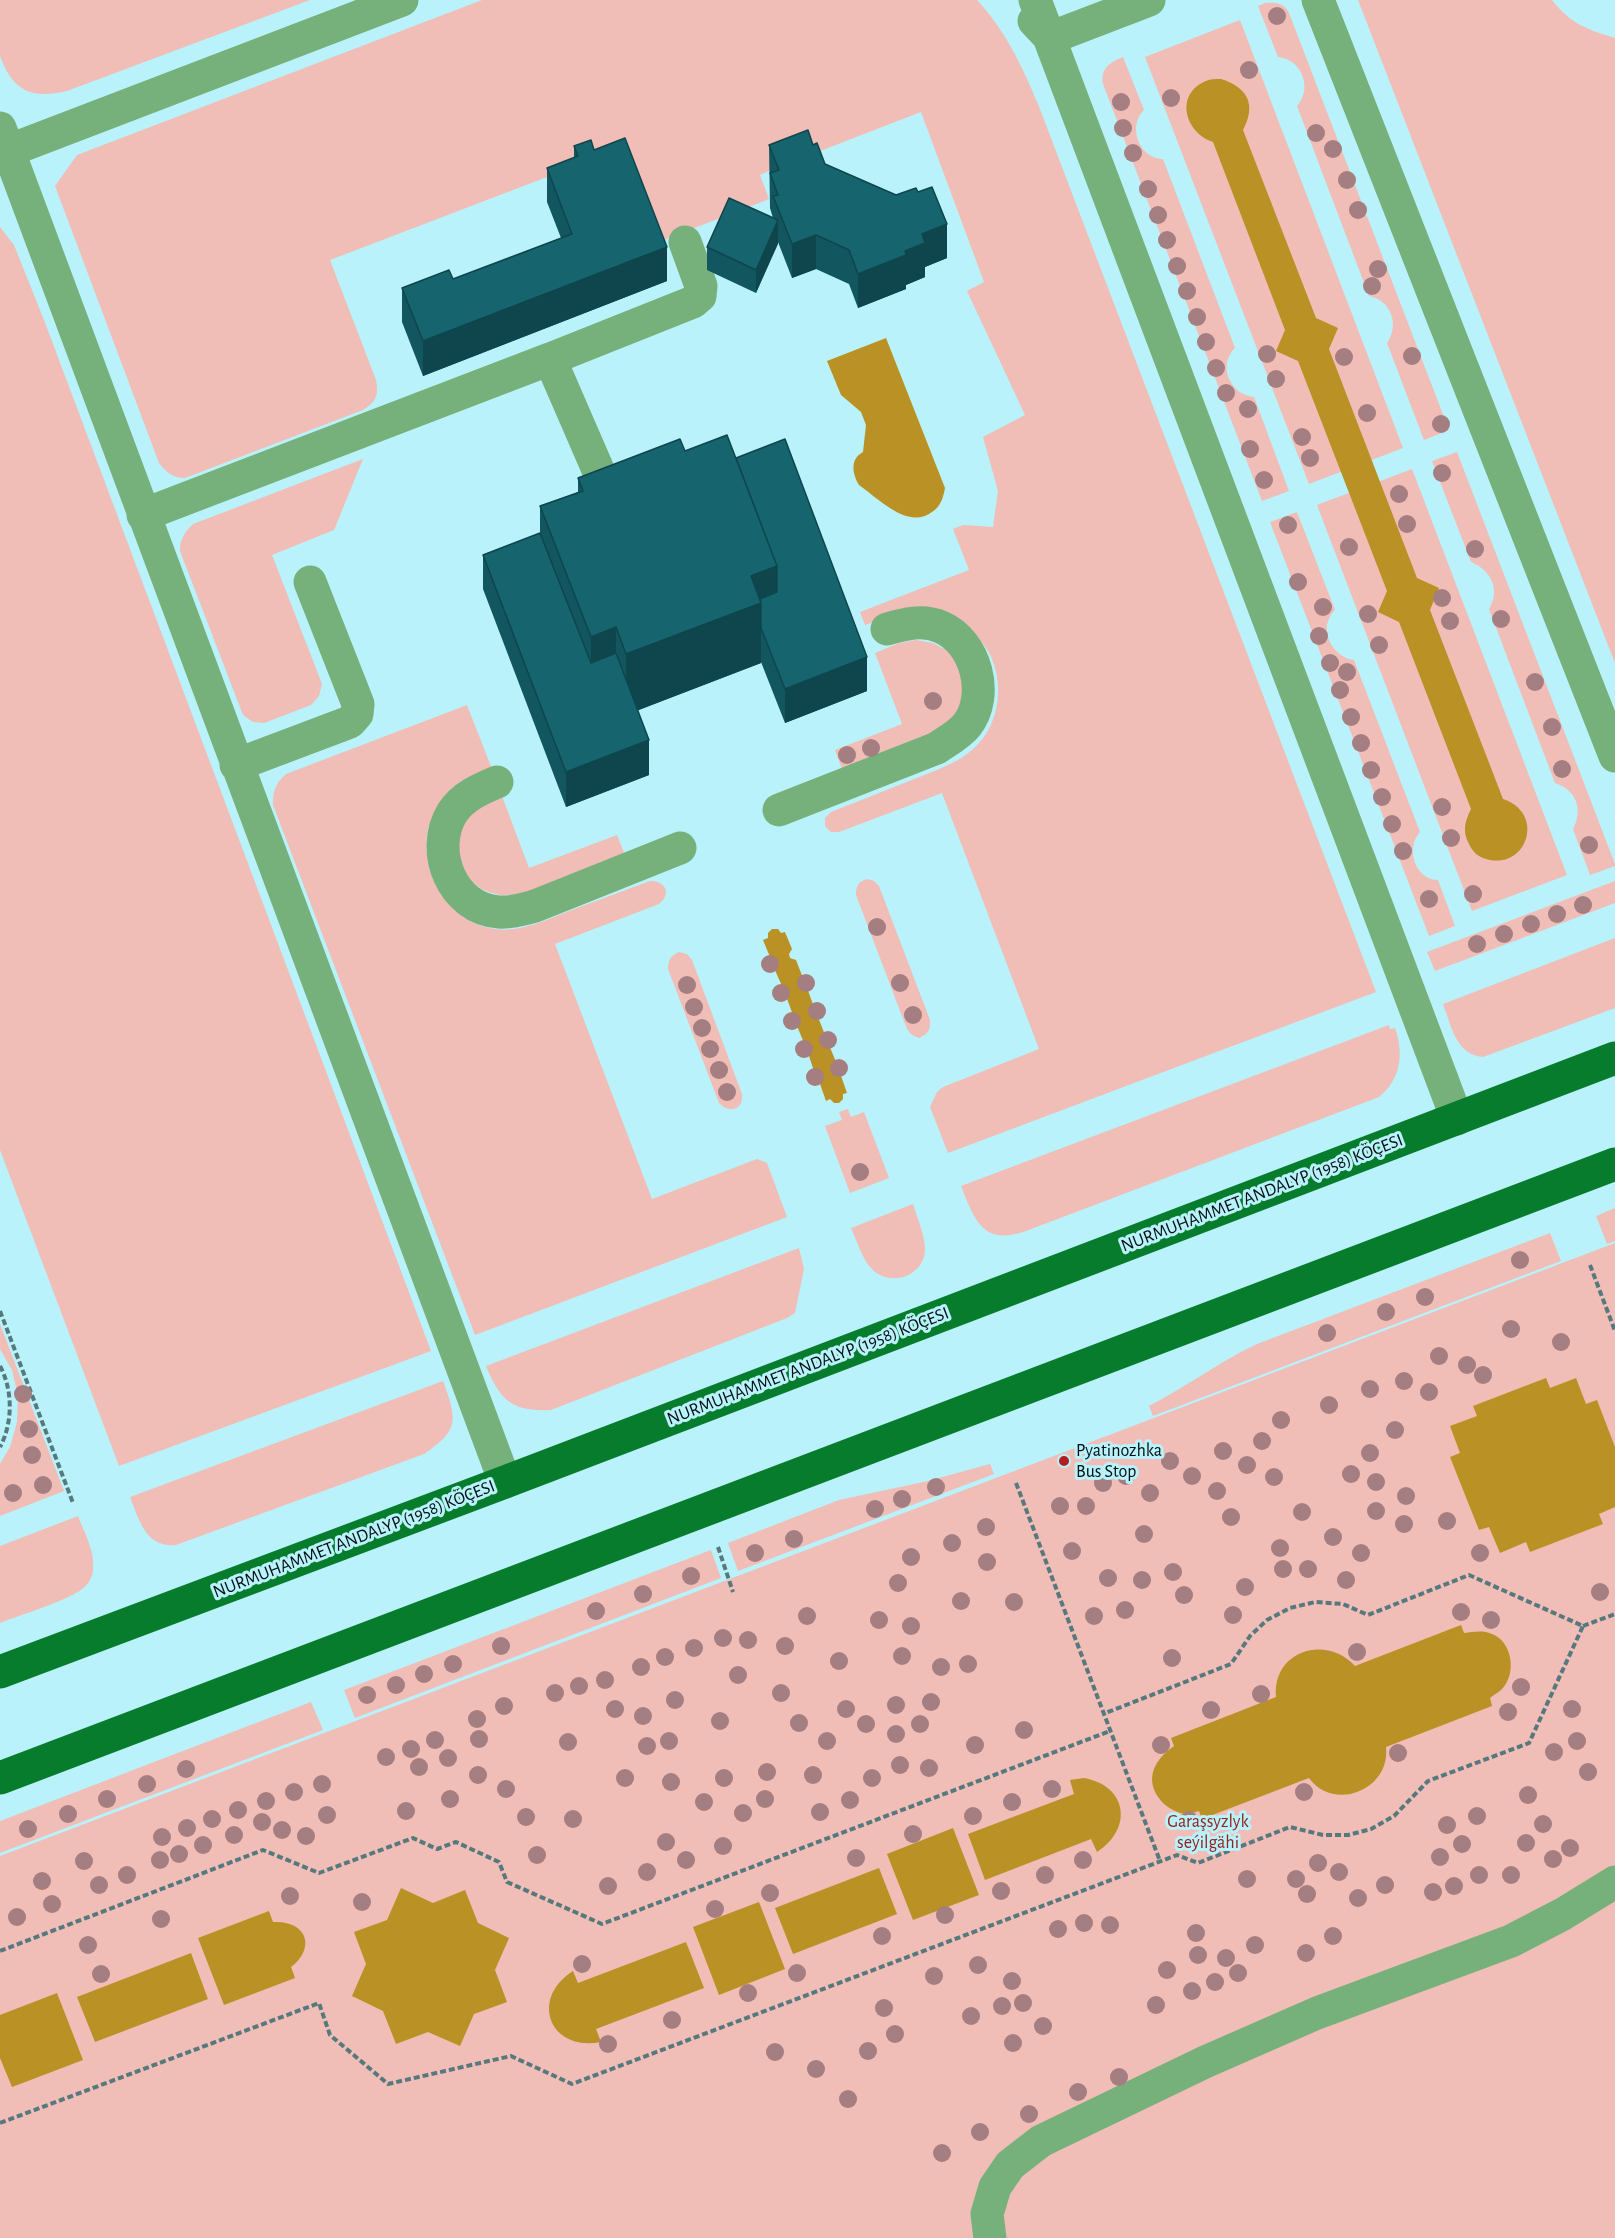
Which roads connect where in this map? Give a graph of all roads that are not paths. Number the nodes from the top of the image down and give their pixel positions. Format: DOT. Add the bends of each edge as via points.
graph roads {
  1 [pos="402,0"];
  2 [pos="1014,0"];
  3 [pos="1035,0"];
  4 [pos="1149,0"];
  5 [pos="1318,0"];
  6 [pos="1050,38"];
  7 [pos="3,144"];
  8 [pos="685,242"];
  9 [pos="550,359"];
  10 [pos="599,472"];
  11 [pos="143,515"];
  12 [pos="310,582"];
  13 [pos="887,629"];
  14 [pos="1615,756"];
  15 [pos="236,765"];
  16 [pos="497,782"];
  17 [pos="779,810"];
  18 [pos="680,848"];
  19 [pos="1615,1058"];
  20 [pos="1456,1119"];
  21 [pos="1615,1164"];
  22 [pos="505,1482"];
  23 [pos="0,1672"];
  24 [pos="0,1778"];
  25 [pos="1615,1882"];
  26 [pos="990,2238"];
  1 -- 7 [label="street"];
  2 -- 6 [label="street"];
  3 -- 6 [label="street"];
  4 -- 6 [label="street"];
  5 -- 14 [label="street"];
  6 -- 20 [label="street"];
  7 -- 11 [label="street"];
  8 -- 9 [label="street" via="701,286 700,296"];
  9 -- 10 [label="street"];
  9 -- 11 [label="street"];
  11 -- 15 [label="street"];
  12 -- 15 [label="street" via="358,704 357,714 350,722"];
  13 -- 17 [label="street" via="933,624 960,641 975,666 978,688 967,725 937,748"];
  15 -- 22 [label="street"];
  16 -- 18 [label="street" via="465,798 444,830 442,850 450,880 479,907 498,912 518,911"];
  19 -- 20 [label="main road, NURMUHAMMET ANDALYP (1958) KÖÇESI"];
  20 -- 22 [label="main road, NURMUHAMMET ANDALYP (1958) KÖÇESI"];
  21 -- 24 [label="main road"];
  22 -- 23 [label="main road, NURMUHAMMET ANDALYP (1958) KÖÇESI"];
  25 -- 26 [label="street" via="1511,1941 1317,2013 1041,2141 1010,2165 995,2187 987,2214"];
}
